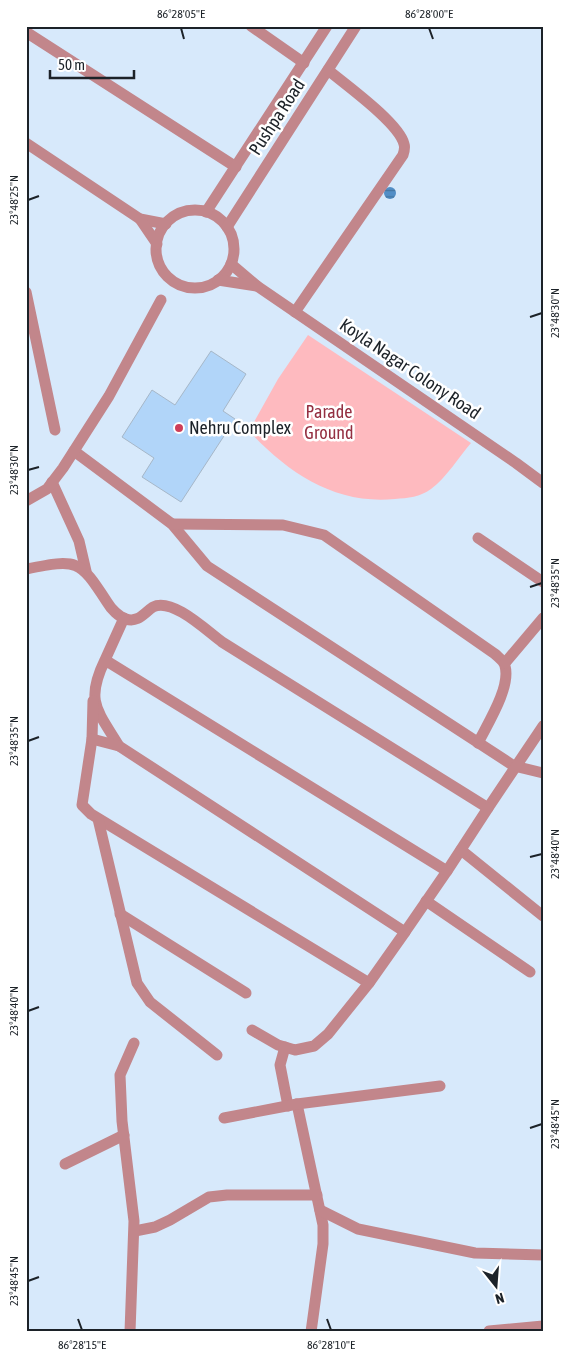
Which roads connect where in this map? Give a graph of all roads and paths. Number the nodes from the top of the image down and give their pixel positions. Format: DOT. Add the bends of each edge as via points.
graph roads {
  1 [pos="251,26"];
  2 [pos="327,26"];
  3 [pos="356,26"];
  4 [pos="26,32"];
  5 [pos="304,63"];
  6 [pos="328,70"];
  7 [pos="26,143"];
  8 [pos="236,167"];
  9 [pos="206,212"];
  10 [pos="140,220"];
  11 [pos="166,224"];
  12 [pos="227,227"];
  13 [pos="156,244"];
  14 [pos="231,264"];
  15 [pos="218,280"];
  16 [pos="257,286"];
  17 [pos="26,292"];
  18 [pos="161,300"];
  19 [pos="295,312"];
  20 [pos="55,430"];
  21 [pos="74,451"];
  22 [pos="52,482"];
  23 [pos="543,483"];
  24 [pos="26,501"];
  25 [pos="172,524"];
  26 [pos="478,538"];
  27 [pos="26,569"];
  28 [pos="86,570"];
  29 [pos="543,582"];
  30 [pos="124,618"];
  31 [pos="543,618"];
  32 [pos="105,660"];
  33 [pos="505,663"];
  34 [pos="93,695"];
  35 [pos="543,726"];
  36 [pos="92,739"];
  37 [pos="478,742"];
  38 [pos="119,746"];
  39 [pos="514,766"];
  40 [pos="543,773"];
  41 [pos="488,808"];
  42 [pos="98,818"];
  43 [pos="460,850"];
  44 [pos="447,871"];
  45 [pos="426,901"];
  46 [pos="120,914"];
  47 [pos="543,916"];
  48 [pos="405,932"];
  49 [pos="530,972"];
  50 [pos="370,983"];
  51 [pos="246,993"];
  52 [pos="252,1030"];
  53 [pos="134,1043"];
  54 [pos="285,1047"];
  55 [pos="218,1055"];
  56 [pos="440,1086"];
  57 [pos="292,1105"];
  58 [pos="224,1118"];
  59 [pos="124,1134"];
  60 [pos="65,1164"];
  61 [pos="317,1195"];
  62 [pos="320,1210"];
  63 [pos="134,1231"];
  64 [pos="543,1255"];
  65 [pos="543,1326"];
  66 [pos="489,1331"];
  67 [pos="130,1332"];
  68 [pos="311,1332"];
  1 -- 5 [label="street"];
  2 -- 5 [label="street, Pushpa Road"];
  3 -- 6 [label="street, Pushpa Road"];
  4 -- 8 [label="street"];
  5 -- 8 [label="street, Pushpa Road"];
  6 -- 12 [label="street, Pushpa Road"];
  6 -- 19 [label="street" via="390,122 405,145 403,156"];
  7 -- 10 [label="street"];
  8 -- 9 [label="street, Pushpa Road"];
  9 -- 11 [label="street" via="184,212"];
  9 -- 12 [label="street"];
  10 -- 11 [label="street"];
  10 -- 13 [label="street"];
  11 -- 13 [label="street"];
  12 -- 14 [label="street" via="234,251"];
  13 -- 15 [label="street" via="160,265 172,280 198,288"];
  14 -- 15 [label="street"];
  14 -- 16 [label="street, Koyla Nagar Colony Road"];
  15 -- 16 [label="street"];
  16 -- 19 [label="street, Koyla Nagar Colony Road"];
  17 -- 20 [label="street"];
  18 -- 21 [label="street" via="109,396"];
  19 -- 23 [label="street, Koyla Nagar Colony Road"];
  21 -- 22 [label="street"];
  21 -- 25 [label="street"];
  22 -- 24 [label="street"];
  22 -- 28 [label="street" via="79,541"];
  25 -- 33 [label="street" via="284,525 324,535"];
  25 -- 37 [label="street" via="207,566"];
  26 -- 29 [label="street"];
  27 -- 28 [label="street" via="69,563"];
  28 -- 30 [label="street" via="108,605"];
  30 -- 32 [label="street"];
  30 -- 41 [label="street" via="137,619 160,605 182,612 230,647"];
  31 -- 33 [label="street"];
  32 -- 34 [label="street"];
  32 -- 44 [label="street"];
  33 -- 37 [label="street" via="507,676 503,690"];
  34 -- 36 [label="street"];
  34 -- 38 [label="street"];
  35 -- 39 [label="street"];
  36 -- 38 [label="street"];
  36 -- 42 [label="street" via="82,804"];
  37 -- 39 [label="street"];
  38 -- 48 [label="street"];
  39 -- 40 [label="street"];
  39 -- 41 [label="street"];
  41 -- 43 [label="street"];
  42 -- 46 [label="street"];
  42 -- 50 [label="street"];
  43 -- 44 [label="street"];
  43 -- 47 [label="street"];
  44 -- 45 [label="street"];
  45 -- 48 [label="street"];
  45 -- 49 [label="street"];
  46 -- 51 [label="street"];
  46 -- 55 [label="street" via="142,993"];
  48 -- 50 [label="street"];
  50 -- 54 [label="street" via="314,1046 295,1050"];
  52 -- 54 [label="street"];
  53 -- 59 [label="street" via="120,1075"];
  54 -- 57 [label="street" via="280,1065"];
  56 -- 57 [label="street"];
  57 -- 58 [label="street"];
  57 -- 61 [label="street"];
  59 -- 60 [label="street"];
  59 -- 63 [label="street"];
  61 -- 62 [label="street"];
  61 -- 63 [label="street" via="209,1197 155,1227"];
  62 -- 64 [label="street" via="358,1229 475,1253"];
  62 -- 68 [label="street" via="324,1244"];
  63 -- 67 [label="street"];
  65 -- 66 [label="street"];
}
